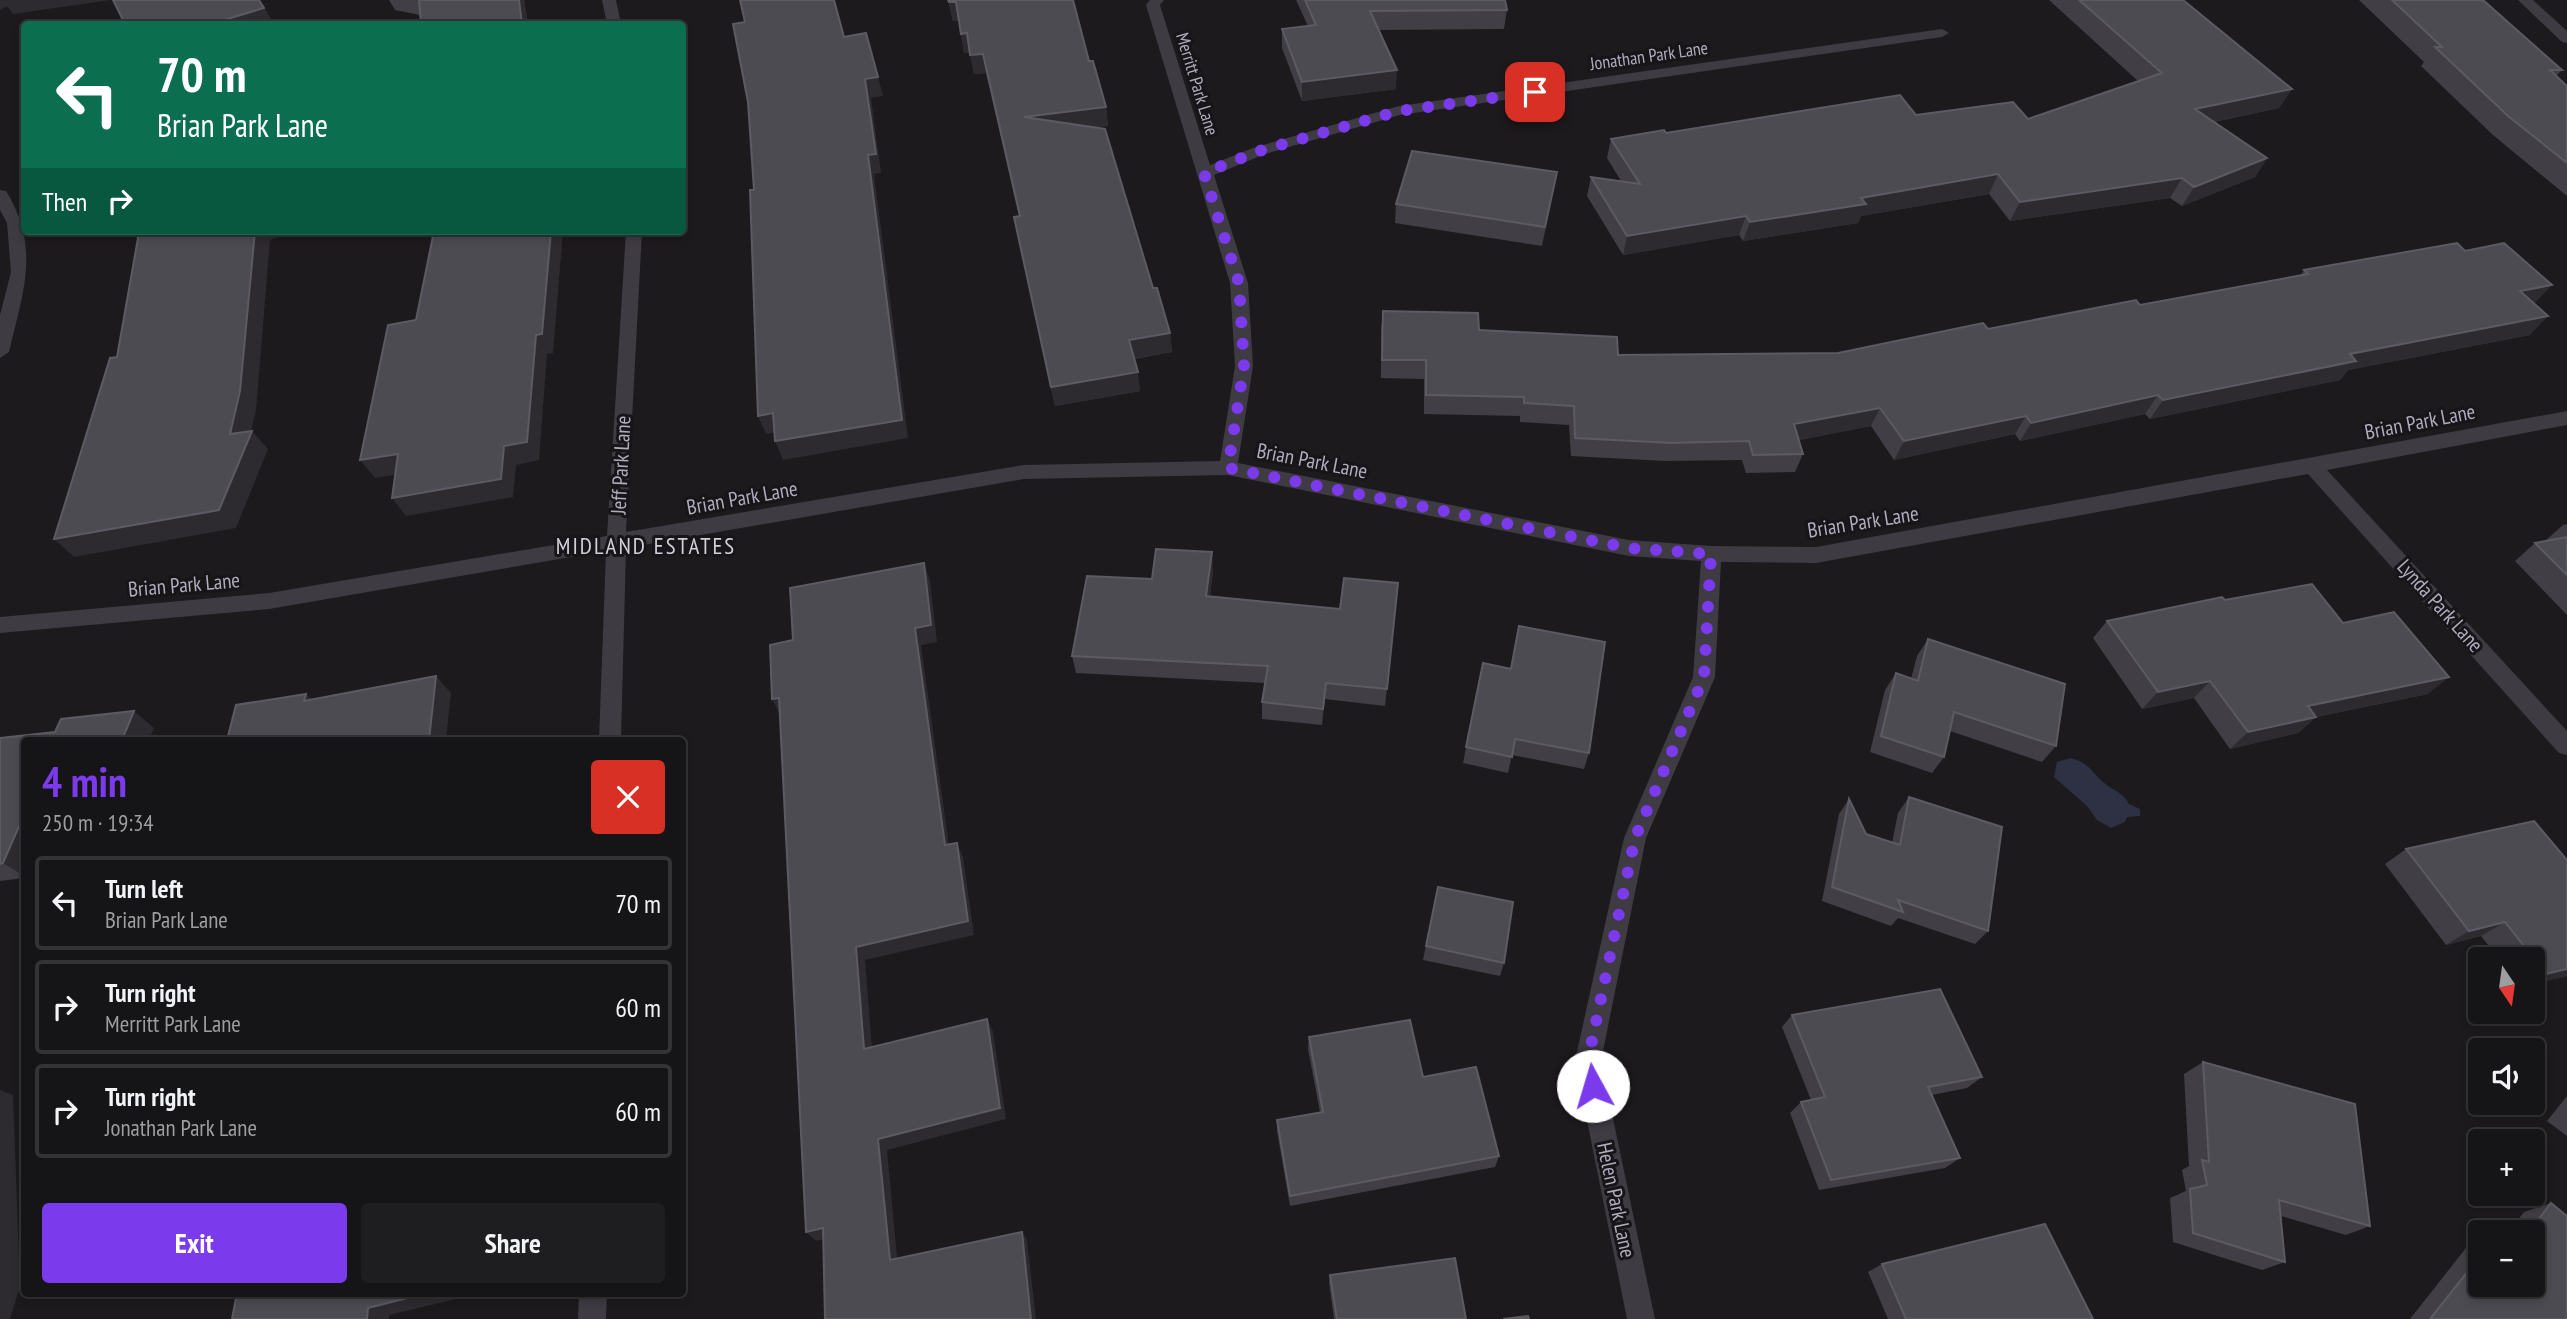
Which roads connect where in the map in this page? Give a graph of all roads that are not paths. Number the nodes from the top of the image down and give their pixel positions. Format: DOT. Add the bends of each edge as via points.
graph roads {
  1 [pos="609,0"];
  2 [pos="1157,0"];
  3 [pos="2525,0"];
  4 [pos="613,21"];
  5 [pos="1942,33"];
  6 [pos="2567,40"];
  7 [pos="1204,173"];
  8 [pos="0,195"];
  9 [pos="634,235"];
  10 [pos="0,352"];
  11 [pos="2567,418"];
  12 [pos="2312,466"];
  13 [pos="1228,468"];
  14 [pos="617,542"];
  15 [pos="1711,554"];
  16 [pos="0,625"];
  17 [pos="610,737"];
  18 [pos="2567,746"];
  19 [pos="593,1297"];
  20 [pos="592,1319"];
  21 [pos="1641,1319"];
  1 -- 4 [label="street"];
  2 -- 7 [label="street, Merritt Park Lane" via="1153,5"];
  3 -- 6 [label="street"];
  5 -- 7 [label="street, Jonathan Park Lane" via="1399,111 1259,151"];
  7 -- 13 [label="street, Merritt Park Lane" via="1239,283 1244,366"];
  8 -- 10 [label="street" via="15,223 19,272"];
  9 -- 14 [label="street, Jeff Park Lane"];
  11 -- 12 [label="street, Brian Park Lane"];
  12 -- 15 [label="street, Brian Park Lane" via="1816,555"];
  12 -- 18 [label="street, Lynda Park Lane"];
  13 -- 14 [label="street, Brian Park Lane" via="1024,471"];
  13 -- 15 [label="street, Brian Park Lane" via="1629,548"];
  14 -- 16 [label="street, Brian Park Lane" via="269,601"];
  14 -- 17 [label="street, Jeff Park Lane"];
  15 -- 21 [label="street, Helen Park Lane" via="1704,677 1635,838 1588,1060"];
  19 -- 20 [label="street"];
}
